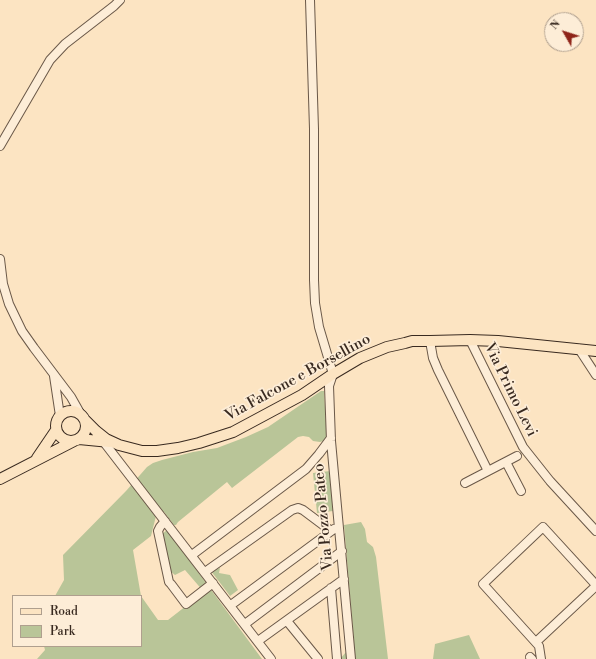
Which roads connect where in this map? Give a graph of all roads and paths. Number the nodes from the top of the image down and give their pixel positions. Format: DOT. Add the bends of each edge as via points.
graph roads {
  1 [pos="120,0"];
  2 [pos="310,0"];
  3 [pos="1,144"];
  4 [pos="0,259"];
  5 [pos="470,340"];
  6 [pos="430,341"];
  7 [pos="579,349"];
  8 [pos="596,351"];
  9 [pos="333,374"];
  10 [pos="54,375"];
  11 [pos="596,375"];
  12 [pos="60,416"];
  13 [pos="83,417"];
  14 [pos="56,430"];
  15 [pos="331,438"];
  16 [pos="76,440"];
  17 [pos="108,441"];
  18 [pos="517,456"];
  19 [pos="36,460"];
  20 [pos="506,462"];
  21 [pos="488,471"];
  22 [pos="0,479"];
  23 [pos="465,483"];
  24 [pos="521,491"];
  25 [pos="165,521"];
  26 [pos="339,525"];
  27 [pos="331,531"];
  28 [pos="596,531"];
  29 [pos="342,551"];
  30 [pos="192,555"];
  31 [pos="205,572"];
  32 [pos="344,579"];
  33 [pos="213,582"];
  34 [pos="596,586"];
  35 [pos="331,588"];
  36 [pos="230,605"];
  37 [pos="287,620"];
  38 [pos="245,624"];
  39 [pos="258,641"];
  40 [pos="536,642"];
  41 [pos="271,659"];
  42 [pos="318,659"];
  43 [pos="337,659"];
  44 [pos="351,659"];
  45 [pos="540,659"];
  1 -- 3 [label="street" via="65,44 50,60"];
  2 -- 9 [label="street" via="315,303 319,327"];
  4 -- 10 [label="street" via="8,304 22,331"];
  5 -- 6 [label="main road, Via Falcone e Borsellino"];
  5 -- 7 [label="main road, Via Falcone e Borsellino"];
  5 -- 28 [label="street, Via Primo Levi" via="526,452"];
  6 -- 9 [label="main road, Via Falcone e Borsellino" via="412,341 387,347 360,358"];
  6 -- 21 [label="street" via="438,370"];
  7 -- 8 [label="main road, Via Falcone e Borsellino"];
  7 -- 11 [label="street"];
  9 -- 15 [label="street, Via Pozzo Pateo" via="329,386"];
  9 -- 17 [label="main road, Via Falcone e Borsellino" via="302,395 233,432 199,443 157,451 142,451"];
  10 -- 12 [label="street"];
  10 -- 13 [label="street"];
  12 -- 13 [label="main road" via="72,411"];
  12 -- 14 [label="main road"];
  13 -- 16 [label="main road" via="85,433"];
  13 -- 17 [label="main road, Via Falcone e Borsellino"];
  14 -- 16 [label="main road" via="61,438"];
  14 -- 19 [label="main road"];
  15 -- 26 [label="street, Via Pozzo Pateo"];
  15 -- 30 [label="street" via="306,469"];
  16 -- 17 [label="main road, Via Falcone e Borsellino"];
  16 -- 19 [label="main road"];
  17 -- 25 [label="street"];
  18 -- 20 [label="street"];
  19 -- 22 [label="main road"];
  20 -- 21 [label="street"];
  20 -- 24 [label="street"];
  21 -- 23 [label="street"];
  25 -- 30 [label="street"];
  25 -- 33 [label="street" via="158,531 169,582 186,604"];
  26 -- 27 [label="street"];
  26 -- 29 [label="street, Via Pozzo Pateo"];
  27 -- 31 [label="street" via="298,508"];
  27 -- 36 [label="street"];
  29 -- 32 [label="street, Via Pozzo Pateo"];
  29 -- 38 [label="street"];
  30 -- 31 [label="street"];
  31 -- 33 [label="street"];
  32 -- 35 [label="street"];
  32 -- 44 [label="street, Via Pozzo Pateo"];
  33 -- 36 [label="street"];
  34 -- 40 [label="street"];
  34 -- 40 [label="street" via="542,527 483,584"];
  35 -- 37 [label="street"];
  35 -- 43 [label="street, Via Pozzo Pateo"];
  36 -- 38 [label="street"];
  37 -- 39 [label="street"];
  37 -- 42 [label="street"];
  38 -- 39 [label="street"];
  39 -- 41 [label="street"];
  40 -- 45 [label="street" via="539,646"];
}
